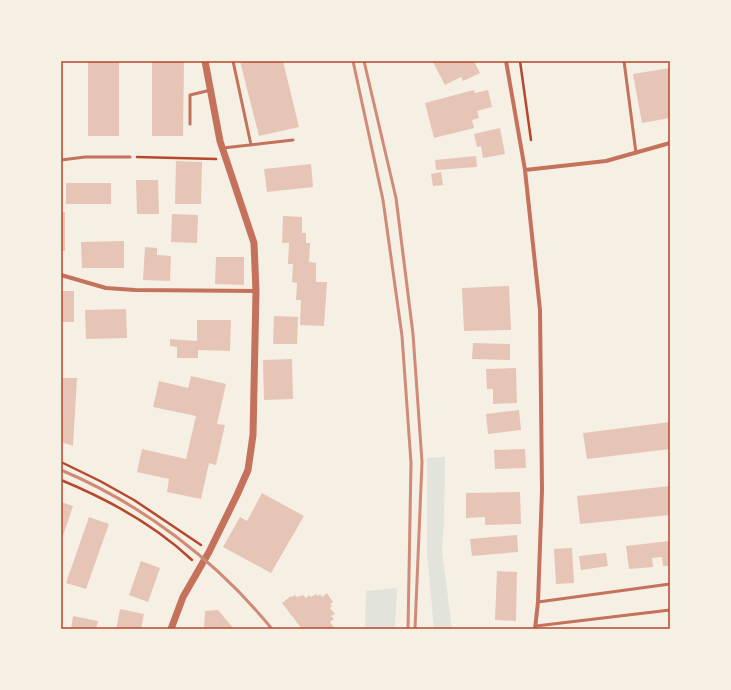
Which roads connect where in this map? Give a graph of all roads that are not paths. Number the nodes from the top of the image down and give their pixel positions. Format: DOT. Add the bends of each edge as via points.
graph roads {
  1 [pos="205,61"];
  2 [pos="233,61"];
  3 [pos="506,61"];
  4 [pos="624,61"];
  5 [pos="211,90"];
  6 [pos="190,124"];
  7 [pos="294,140"];
  8 [pos="670,143"];
  9 [pos="251,145"];
  10 [pos="223,148"];
  11 [pos="636,153"];
  12 [pos="130,157"];
  13 [pos="61,160"];
  14 [pos="525,170"];
  15 [pos="61,275"];
  16 [pos="256,291"];
  17 [pos="670,584"];
  18 [pos="538,602"];
  19 [pos="670,610"];
  20 [pos="536,627"];
  21 [pos="171,629"];
  1 -- 5 [label="street"];
  2 -- 9 [label="lane"];
  3 -- 14 [label="street"];
  4 -- 11 [label="lane"];
  5 -- 6 [label="lane" via="190,95"];
  5 -- 10 [label="street"];
  7 -- 9 [label="lane"];
  8 -- 11 [label="street"];
  9 -- 10 [label="lane"];
  10 -- 16 [label="street" via="254,243"];
  11 -- 14 [label="street" via="606,161"];
  12 -- 13 [label="lane"];
  14 -- 18 [label="street" via="540,310 542,490"];
  15 -- 16 [label="street" via="106,288"];
  16 -- 21 [label="street" via="253,435 248,470 216,538 183,597"];
  17 -- 18 [label="lane"];
  18 -- 20 [label="street"];
  19 -- 20 [label="lane"];
}
